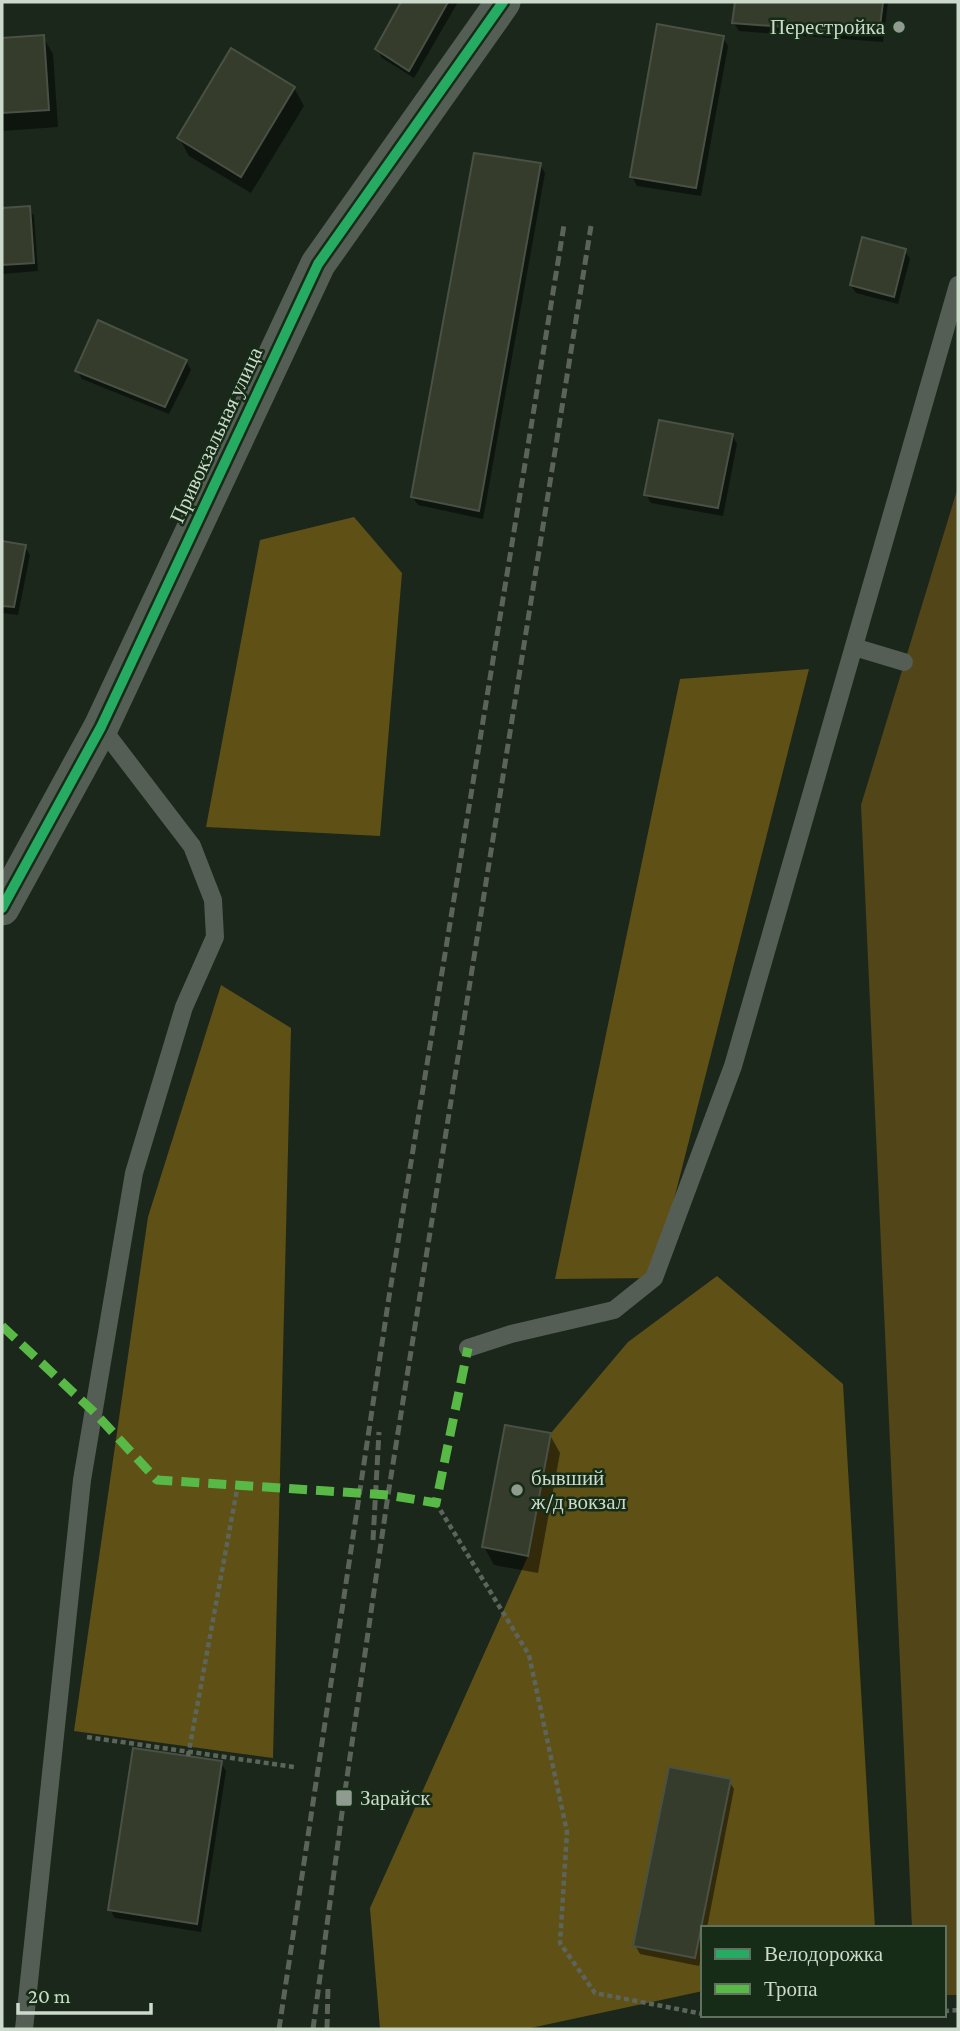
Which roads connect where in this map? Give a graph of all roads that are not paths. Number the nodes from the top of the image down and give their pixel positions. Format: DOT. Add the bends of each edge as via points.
graph roads {
  1 [pos="503,2"];
  2 [pos="958,285"];
  3 [pos="854,647"];
  4 [pos="904,662"];
  5 [pos="101,727"];
  6 [pos="2,908"];
  7 [pos="468,1348"];
  8 [pos="24,2029"];
  1 -- 5 [label="street, Привокзальная улица" via="318,264"];
  2 -- 3 [label="lane"];
  3 -- 4 [label="lane"];
  3 -- 7 [label="lane" via="733,1066 654,1278 614,1310"];
  5 -- 6 [label="street, Привокзальная улица"];
  5 -- 8 [label="lane" via="192,846 213,900 215,937 184,1007 134,1173 82,1480"];
}
